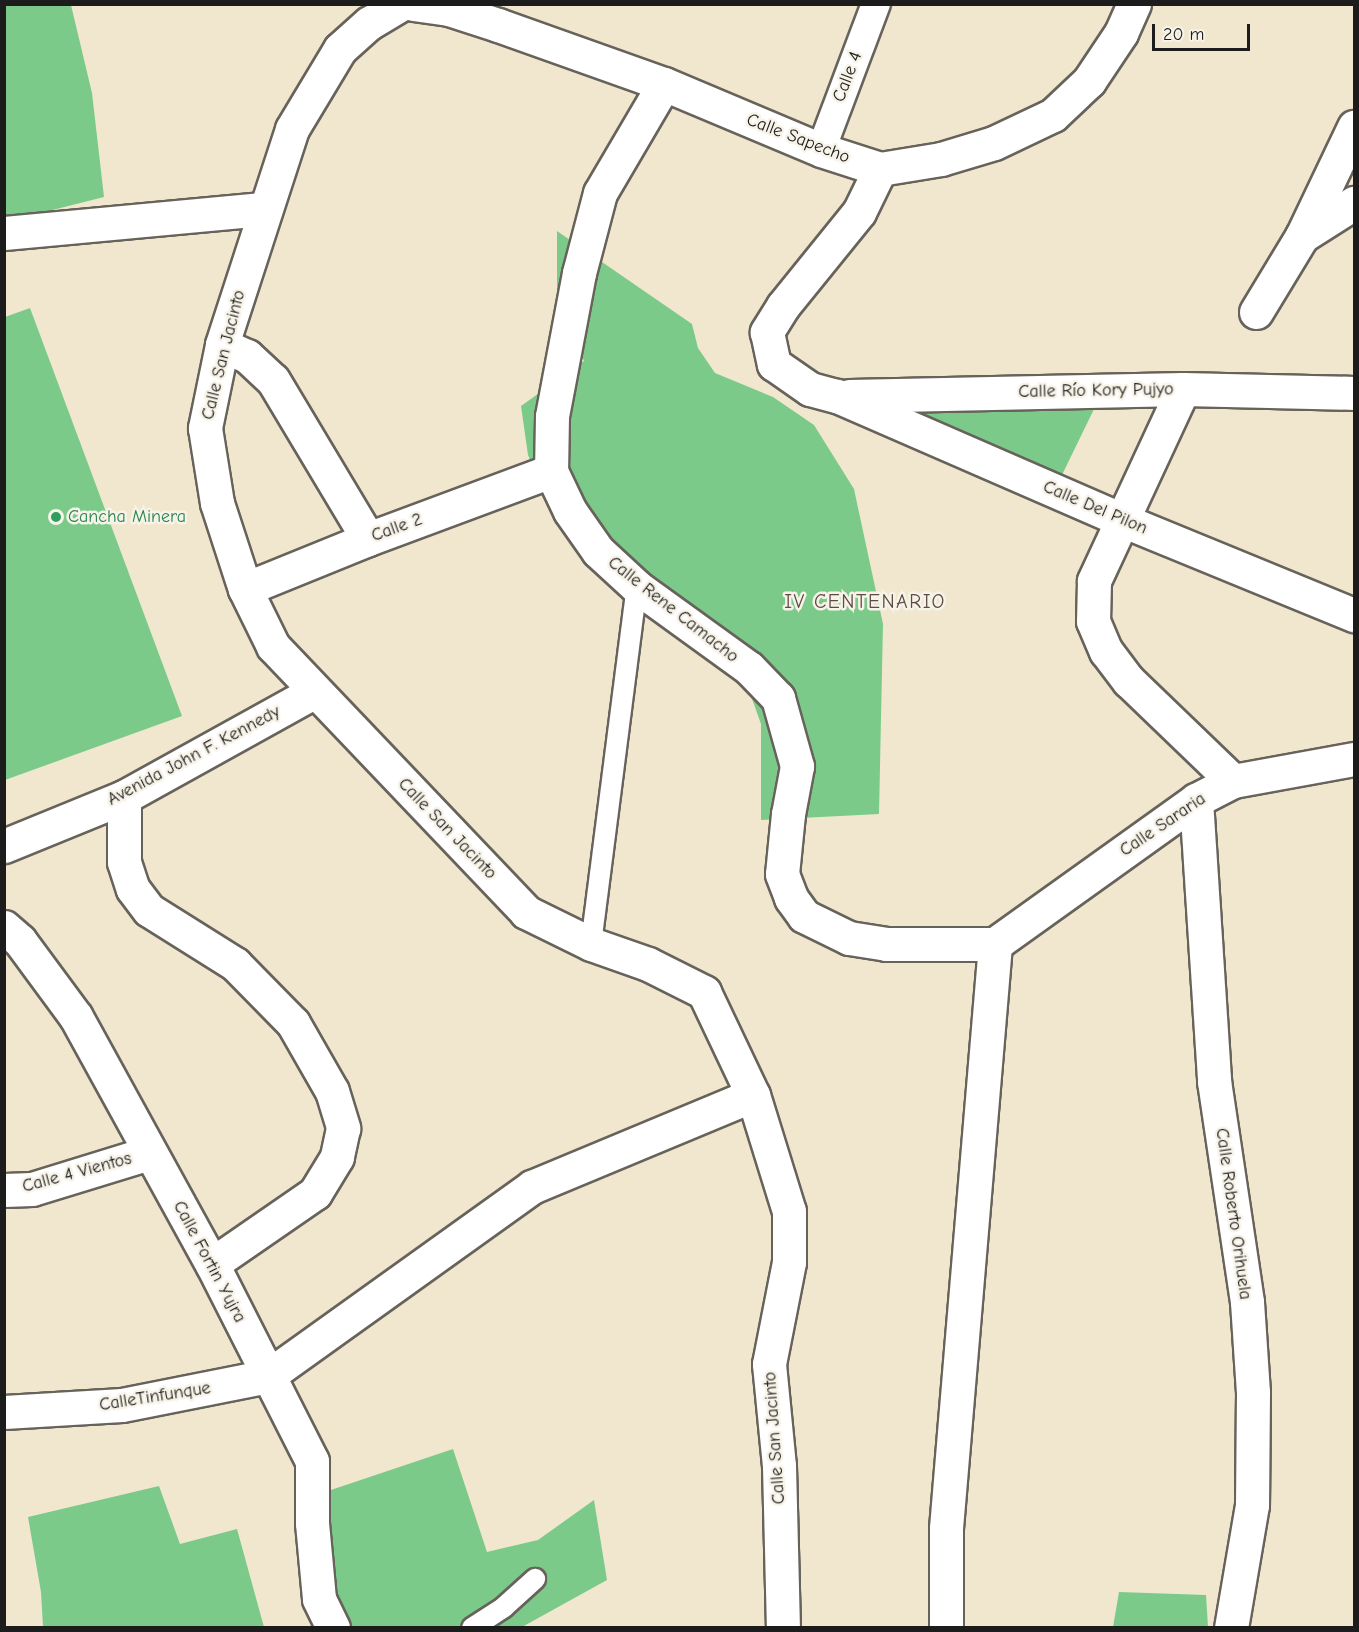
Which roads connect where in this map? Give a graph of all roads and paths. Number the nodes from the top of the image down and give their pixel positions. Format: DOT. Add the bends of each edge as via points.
graph roads {
  1 [pos="401,4"];
  2 [pos="413,4"];
  3 [pos="876,4"];
  4 [pos="1134,4"];
  5 [pos="664,84"];
  6 [pos="1354,127"];
  7 [pos="821,150"];
  8 [pos="880,169"];
  9 [pos="1354,203"];
  10 [pos="265,209"];
  11 [pos="4,233"];
  12 [pos="1302,236"];
  13 [pos="1256,312"];
  14 [pos="222,345"];
  15 [pos="1183,389"];
  16 [pos="1354,393"];
  17 [pos="837,396"];
  18 [pos="551,471"];
  19 [pos="1122,520"];
  20 [pos="368,539"];
  21 [pos="637,586"];
  22 [pos="245,589"];
  23 [pos="1354,615"];
  24 [pos="315,691"];
  25 [pos="1354,759"];
  26 [pos="1233,781"];
  27 [pos="124,797"];
  28 [pos="1196,800"];
  29 [pos="4,846"];
  30 [pos="4,927"];
  31 [pos="591,944"];
  32 [pos="995,944"];
  33 [pos="753,1095"];
  34 [pos="150,1153"];
  35 [pos="4,1190"];
  36 [pos="212,1264"];
  37 [pos="268,1376"];
  38 [pos="4,1412"];
  39 [pos="535,1579"];
  40 [pos="333,1628"];
  41 [pos="472,1628"];
  42 [pos="783,1628"];
  43 [pos="946,1628"];
  44 [pos="1231,1628"];
  1 -- 10 [label="street, Calle San Jacinto" via="369,23 340,49 292,129"];
  2 -- 5 [label="street, Calle Sapecho" via="449,9"];
  3 -- 7 [label="street, Calle 4"];
  4 -- 8 [label="street, Calle Sapecho" via="1121,33 1089,81 1053,115 994,143 941,159"];
  5 -- 7 [label="street, Calle Sapecho"];
  5 -- 18 [label="street, Calle Rene Camacho" via="600,193 579,273 552,416"];
  6 -- 12 [label="street"];
  7 -- 8 [label="street, Calle Sapecho"];
  8 -- 17 [label="street" via="859,212 783,306 767,332 774,364 810,389"];
  9 -- 12 [label="street"];
  10 -- 11 [label="street"];
  10 -- 14 [label="street, Calle San Jacinto"];
  12 -- 13 [label="street"];
  14 -- 20 [label="street" via="247,356 273,380"];
  14 -- 22 [label="street, Calle San Jacinto" via="205,428 217,503"];
  15 -- 16 [label="street, Calle Río Kory Pujyo"];
  15 -- 17 [label="street, Calle Río Kory Pujyo"];
  15 -- 19 [label="street"];
  17 -- 19 [label="street, Calle Del Pilon"];
  18 -- 20 [label="street, Calle 2"];
  18 -- 21 [label="street, Calle Rene Camacho" via="570,511 598,551"];
  19 -- 23 [label="street, Calle Del Pilon"];
  19 -- 26 [label="street" via="1094,581 1093,621 1106,651 1129,681"];
  20 -- 22 [label="street, Calle 2"];
  21 -- 31 [label="lane"];
  21 -- 32 [label="street, Calle Rene Camacho" via="749,668 778,698 797,766 782,874 791,898 804,916 849,938 886,944"];
  22 -- 24 [label="street, Calle San Jacinto" via="273,646"];
  24 -- 27 [label="street, Avenida John F. Kennedy"];
  24 -- 31 [label="street, Calle San Jacinto" via="526,912"];
  25 -- 26 [label="street, Calle Sararia"];
  26 -- 28 [label="street, Calle Sararia"];
  27 -- 29 [label="street, Avenida John F. Kennedy"];
  27 -- 36 [label="street" via="124,862 133,889 149,910 235,964 293,1023 332,1091 343,1128 337,1157 315,1193"];
  28 -- 32 [label="street, Calle Sararia"];
  28 -- 44 [label="street, Calle Roberto Orihuela" via="1214,1082 1246,1302 1253,1392 1252,1505"];
  30 -- 34 [label="street, Calle Fortin Yujra" via="20,941 76,1017"];
  31 -- 33 [label="street, Calle San Jacinto" via="648,964 704,992"];
  32 -- 43 [label="street" via="946,1528"];
  33 -- 37 [label="street" via="532,1187"];
  33 -- 42 [label="street, Calle San Jacinto" via="789,1211 789,1262 769,1364 779,1466"];
  34 -- 35 [label="street, Calle 4 Vientos" via="32,1189"];
  34 -- 36 [label="street, Calle Fortin Yujra"];
  36 -- 37 [label="street, Calle Fortin Yujra"];
  37 -- 38 [label="street, CalleTinfunque" via="122,1406"];
  37 -- 40 [label="street, Calle Fortin Yujra" via="312,1461 312,1523 319,1599"];
  39 -- 41 [label="lane" via="504,1607"];
}
